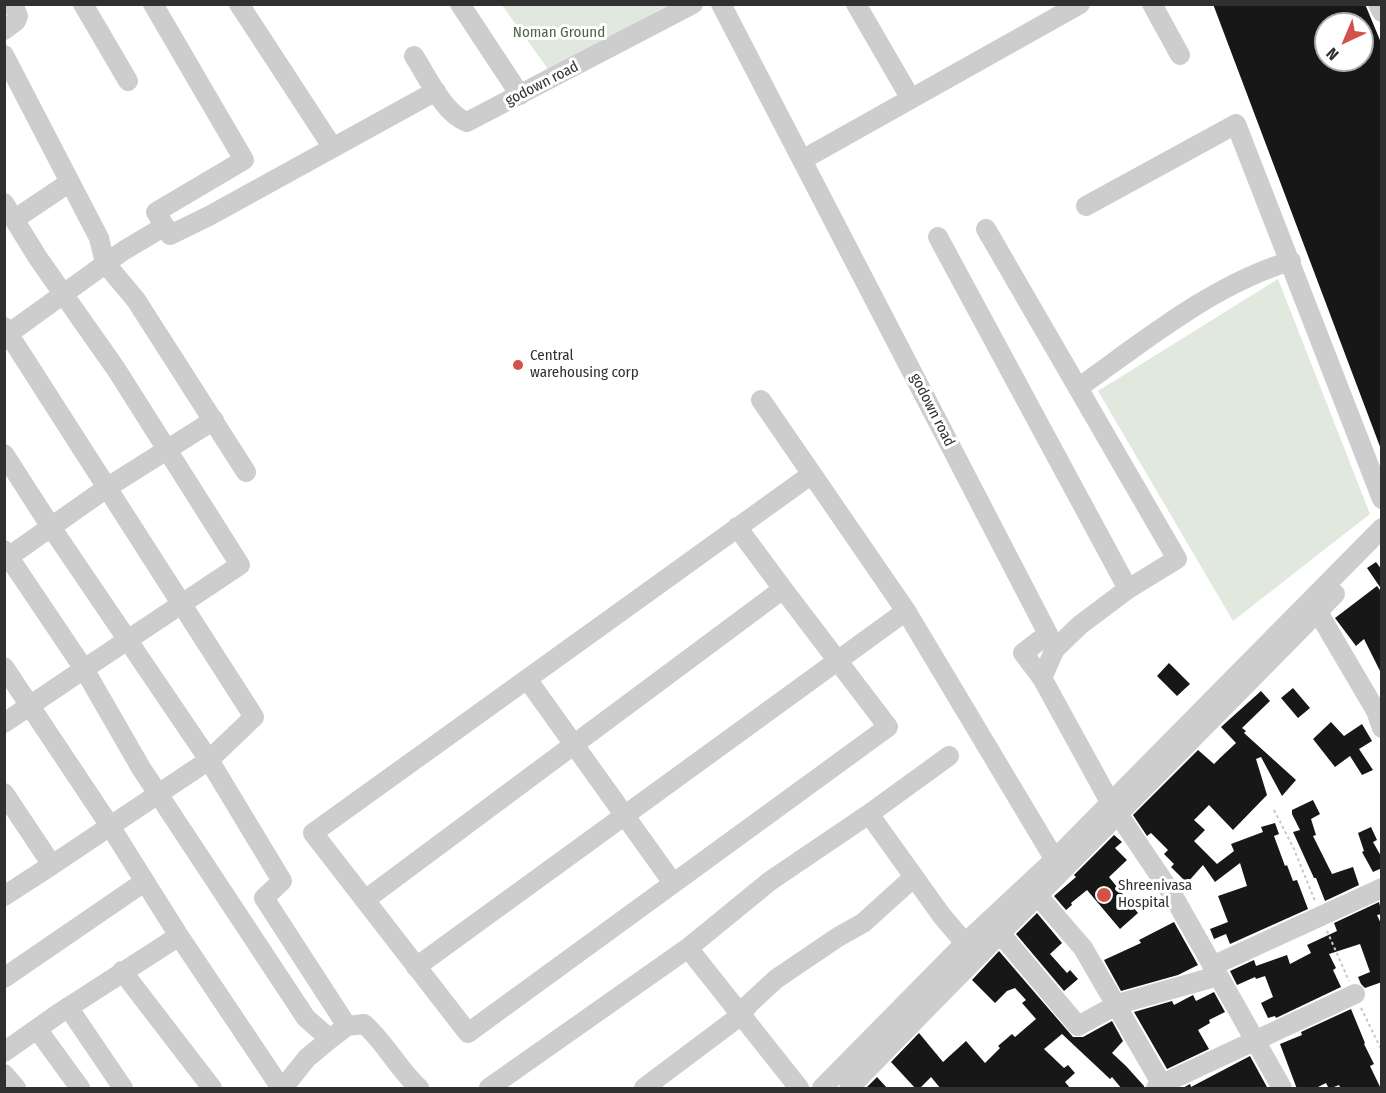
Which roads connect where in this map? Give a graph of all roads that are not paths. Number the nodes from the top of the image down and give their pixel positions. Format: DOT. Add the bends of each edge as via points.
graph roads {
  1 [pos="13,4"];
  2 [pos="83,4"];
  3 [pos="153,4"];
  4 [pos="239,4"];
  5 [pos="460,4"];
  6 [pos="693,4"];
  7 [pos="721,4"];
  8 [pos="856,4"];
  9 [pos="1080,4"];
  10 [pos="1152,4"];
  11 [pos="1378,4"];
  12 [pos="1382,12"];
  13 [pos="4,30"];
  14 [pos="4,55"];
  15 [pos="1180,55"];
  16 [pos="414,56"];
  17 [pos="128,81"];
  18 [pos="436,91"];
  19 [pos="520,95"];
  20 [pos="911,99"];
  21 [pos="333,148"];
  22 [pos="802,160"];
  23 [pos="70,182"];
  24 [pos="1086,206"];
  25 [pos="8,211"];
  26 [pos="165,226"];
  27 [pos="986,229"];
  28 [pos="938,237"];
  29 [pos="1291,261"];
  30 [pos="105,263"];
  31 [pos="64,295"];
  32 [pos="6,332"];
  33 [pos="1078,388"];
  34 [pos="761,400"];
  35 [pos="214,420"];
  36 [pos="168,450"];
  37 [pos="4,454"];
  38 [pos="246,472"];
  39 [pos="812,474"];
  40 [pos="108,487"];
  41 [pos="1382,500"];
  42 [pos="51,527"];
  43 [pos="737,527"];
  44 [pos="1382,528"];
  45 [pos="1382,547"];
  46 [pos="6,556"];
  47 [pos="783,589"];
  48 [pos="1128,589"];
  49 [pos="181,604"];
  50 [pos="1314,606"];
  51 [pos="906,611"];
  52 [pos="129,639"];
  53 [pos="837,661"];
  54 [pos="4,667"];
  55 [pos="84,669"];
  56 [pos="1042,678"];
  57 [pos="527,679"];
  58 [pos="29,706"];
  59 [pos="4,723"];
  60 [pos="1382,728"];
  61 [pos="574,744"];
  62 [pos="949,756"];
  63 [pos="209,760"];
  64 [pos="4,793"];
  65 [pos="158,794"];
  66 [pos="1114,808"];
  67 [pos="869,814"];
  68 [pos="625,815"];
  69 [pos="110,826"];
  70 [pos="52,865"];
  71 [pos="1058,866"];
  72 [pos="914,877"];
  73 [pos="144,882"];
  74 [pos="673,883"];
  75 [pos="1382,888"];
  76 [pos="4,896"];
  77 [pos="1038,896"];
  78 [pos="264,898"];
  79 [pos="365,900"];
  80 [pos="243,922"];
  81 [pos="994,927"];
  82 [pos="178,936"];
  83 [pos="965,943"];
  84 [pos="688,948"];
  85 [pos="416,967"];
  86 [pos="122,971"];
  87 [pos="1215,971"];
  88 [pos="4,978"];
  89 [pos="1355,994"];
  90 [pos="1117,1005"];
  91 [pos="68,1007"];
  92 [pos="740,1016"];
  93 [pos="347,1026"];
  94 [pos="37,1029"];
  95 [pos="330,1039"];
  96 [pos="1255,1041"];
  97 [pos="4,1052"];
  98 [pos="4,1074"];
  99 [pos="406,1085"];
  100 [pos="1161,1087"];
  101 [pos="282,1088"];
  102 [pos="16,1089"];
  103 [pos="80,1089"];
  104 [pos="123,1089"];
  105 [pos="212,1089"];
  106 [pos="489,1089"];
  107 [pos="644,1089"];
  108 [pos="799,1089"];
  109 [pos="822,1089"];
  110 [pos="849,1089"];
  111 [pos="1282,1089"];
  1 -- 13 [label="street" via="18,16"];
  2 -- 17 [label="street"];
  3 -- 26 [label="street" via="244,160 156,212"];
  4 -- 21 [label="street"];
  5 -- 19 [label="street"];
  6 -- 19 [label="street, godown road"];
  7 -- 22 [label="street, godown road"];
  8 -- 20 [label="street"];
  9 -- 20 [label="street"];
  10 -- 15 [label="street"];
  11 -- 12 [label="street"];
  14 -- 23 [label="street"];
  16 -- 18 [label="street, godown road"];
  18 -- 19 [label="street, godown road" via="458,119 467,122"];
  18 -- 21 [label="street"];
  20 -- 22 [label="street"];
  21 -- 26 [label="street" via="170,235"];
  22 -- 56 [label="street, godown road" via="1048,634 1023,652"];
  23 -- 25 [label="street"];
  23 -- 30 [label="street" via="99,238"];
  24 -- 29 [label="street" via="1236,124"];
  25 -- 31 [label="street"];
  26 -- 30 [label="street"];
  27 -- 33 [label="street"];
  28 -- 48 [label="street"];
  29 -- 33 [label="street" via="1262,270 1184,314"];
  29 -- 41 [label="street"];
  30 -- 31 [label="street"];
  30 -- 35 [label="street" via="136,300"];
  31 -- 32 [label="street"];
  31 -- 36 [label="street"];
  32 -- 40 [label="street"];
  33 -- 48 [label="street" via="1177,559"];
  34 -- 39 [label="street"];
  35 -- 36 [label="street"];
  35 -- 38 [label="street"];
  36 -- 40 [label="street"];
  36 -- 49 [label="street" via="240,566"];
  37 -- 42 [label="street"];
  39 -- 43 [label="street"];
  39 -- 51 [label="street"];
  40 -- 42 [label="street"];
  40 -- 49 [label="street"];
  42 -- 46 [label="street"];
  42 -- 52 [label="street"];
  43 -- 47 [label="street"];
  43 -- 57 [label="street"];
  44 -- 50 [label="street"];
  45 -- 50 [label="street"];
  46 -- 55 [label="street"];
  47 -- 53 [label="street"];
  47 -- 61 [label="street"];
  48 -- 56 [label="street" via="1055,649"];
  49 -- 52 [label="street"];
  49 -- 63 [label="street" via="254,717"];
  50 -- 60 [label="street" via="1376,711"];
  50 -- 66 [label="street"];
  51 -- 53 [label="street"];
  51 -- 71 [label="street"];
  52 -- 55 [label="street"];
  52 -- 63 [label="street"];
  53 -- 68 [label="street"];
  53 -- 74 [label="street" via="888,727"];
  54 -- 58 [label="street"];
  55 -- 58 [label="street"];
  55 -- 65 [label="street"];
  56 -- 66 [label="street, godown road"];
  57 -- 61 [label="street"];
  57 -- 79 [label="street" via="313,833"];
  58 -- 59 [label="street"];
  58 -- 69 [label="street"];
  61 -- 68 [label="street"];
  61 -- 79 [label="street"];
  62 -- 67 [label="street"];
  63 -- 65 [label="street"];
  63 -- 78 [label="street" via="282,881"];
  64 -- 70 [label="street"];
  65 -- 69 [label="street"];
  65 -- 80 [label="street"];
  66 -- 71 [label="street"];
  66 -- 87 [label="street, godown road" via="1172,894"];
  67 -- 72 [label="street"];
  67 -- 84 [label="street" via="770,881"];
  68 -- 74 [label="street"];
  68 -- 85 [label="street"];
  69 -- 70 [label="street"];
  69 -- 73 [label="street"];
  70 -- 76 [label="street"];
  71 -- 77 [label="street"];
  71 -- 81 [label="street"];
  72 -- 83 [label="street"];
  72 -- 92 [label="street" via="863,923 776,979"];
  73 -- 82 [label="street"];
  73 -- 88 [label="street"];
  74 -- 85 [label="street" via="468,1033"];
  75 -- 87 [label="street"];
  77 -- 81 [label="street"];
  77 -- 90 [label="street" via="1083,948"];
  78 -- 80 [label="street"];
  78 -- 93 [label="street"];
  79 -- 85 [label="street"];
  80 -- 95 [label="street" via="306,1018"];
  81 -- 83 [label="street"];
  81 -- 90 [label="street" via="1078,1026"];
  81 -- 110 [label="street"];
  82 -- 86 [label="street"];
  82 -- 101 [label="street"];
  83 -- 109 [label="street"];
  84 -- 92 [label="street"];
  84 -- 106 [label="street"];
  86 -- 91 [label="street"];
  86 -- 105 [label="street"];
  87 -- 90 [label="street"];
  87 -- 96 [label="street, godown road"];
  89 -- 96 [label="street"];
  90 -- 100 [label="street"];
  91 -- 94 [label="street"];
  91 -- 104 [label="street"];
  92 -- 107 [label="street"];
  92 -- 108 [label="street"];
  93 -- 95 [label="street"];
  93 -- 99 [label="street" via="364,1024 372,1031"];
  94 -- 97 [label="street"];
  94 -- 103 [label="street"];
  95 -- 101 [label="street" via="307,1058"];
  96 -- 100 [label="street"];
  96 -- 111 [label="street, godown road"];
  98 -- 102 [label="street"];
}
